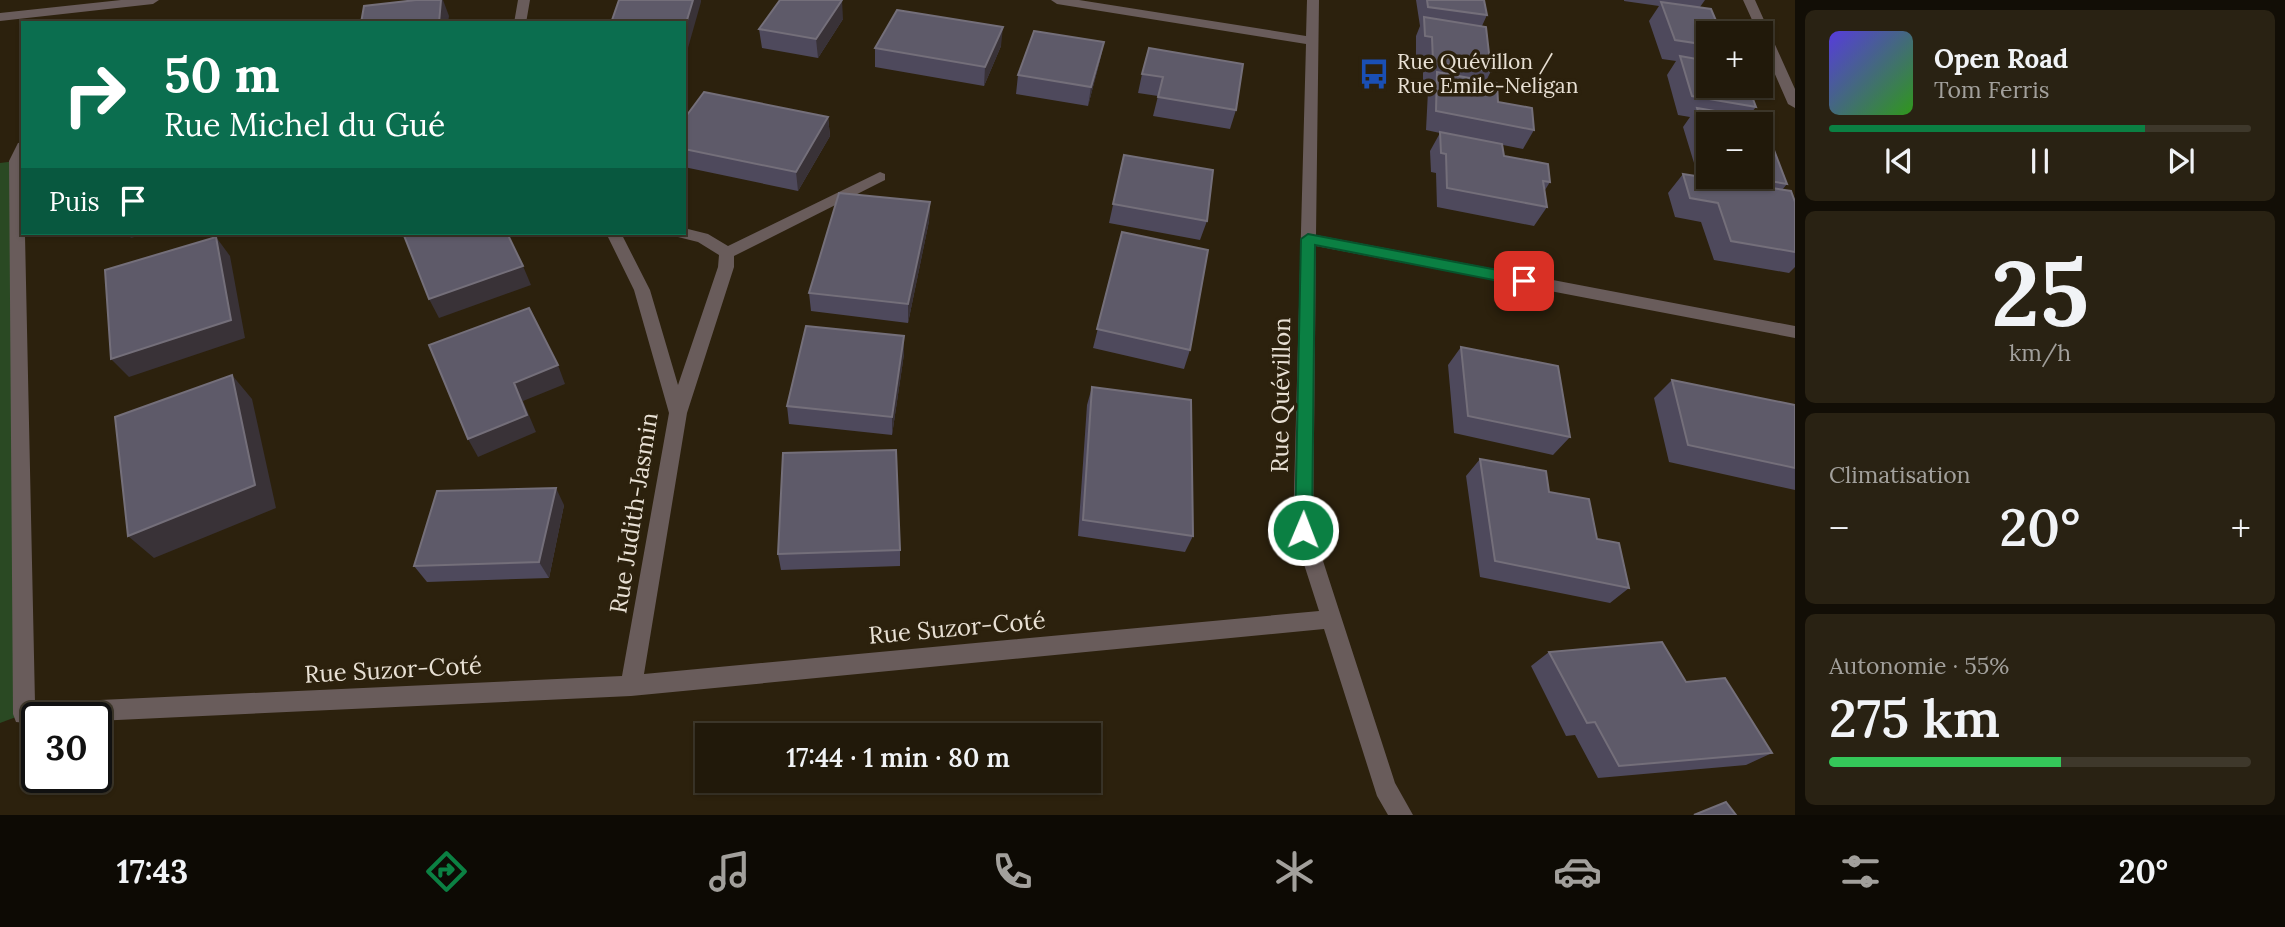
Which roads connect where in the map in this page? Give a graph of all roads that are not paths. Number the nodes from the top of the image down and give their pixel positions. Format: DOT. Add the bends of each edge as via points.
graph roads {
  1 [pos="153,0"];
  2 [pos="524,0"];
  3 [pos="1057,0"];
  4 [pos="1313,0"];
  5 [pos="1749,0"];
  6 [pos="90,7"];
  7 [pos="0,17"];
  8 [pos="83,21"];
  9 [pos="520,21"];
  10 [pos="1313,41"];
  11 [pos="1795,104"];
  12 [pos="21,150"];
  13 [pos="880,177"];
  14 [pos="686,234"];
  15 [pos="615,235"];
  16 [pos="1308,239"];
  17 [pos="727,253"];
  18 [pos="1795,332"];
  19 [pos="678,412"];
  20 [pos="1332,619"];
  21 [pos="631,686"];
  22 [pos="1401,815"];
  1 -- 6 [label="street"];
  2 -- 9 [label="street"];
  3 -- 10 [label="street"];
  4 -- 10 [label="street, Rue Quévillon"];
  5 -- 11 [label="street"];
  6 -- 7 [label="street"];
  6 -- 8 [label="street"];
  10 -- 16 [label="street, Rue Quévillon"];
  12 -- 21 [label="street, Rue Suzor-Coté" via="16,161 24,714"];
  13 -- 17 [label="street"];
  14 -- 17 [label="street"];
  15 -- 19 [label="street, Rue Judith-Jasmin" via="642,290"];
  16 -- 18 [label="street"];
  16 -- 20 [label="street, Rue Quévillon" via="1303,530"];
  17 -- 19 [label="street"];
  19 -- 21 [label="street, Rue Judith-Jasmin"];
  20 -- 21 [label="street, Rue Suzor-Coté"];
  20 -- 22 [label="street, Rue Quévillon" via="1385,788"];
}
